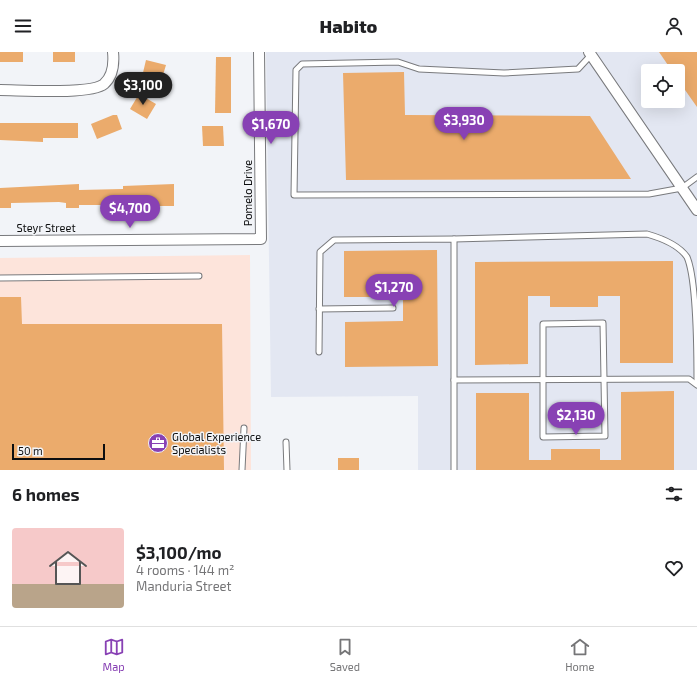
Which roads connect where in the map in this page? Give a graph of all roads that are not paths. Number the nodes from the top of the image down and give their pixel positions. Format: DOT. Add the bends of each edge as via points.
graph roads {
  1 [pos="114,52"];
  2 [pos="259,52"];
  3 [pos="590,54"];
  4 [pos="0,90"];
  5 [pos="697,177"];
  6 [pos="682,188"];
  7 [pos="697,210"];
  8 [pos="261,239"];
  9 [pos="454,239"];
  10 [pos="0,241"];
  11 [pos="199,276"];
  12 [pos="0,278"];
  13 [pos="393,308"];
  14 [pos="319,309"];
  15 [pos="697,309"];
  16 [pos="319,352"];
  17 [pos="542,378"];
  18 [pos="604,378"];
  19 [pos="454,380"];
  20 [pos="697,383"];
  21 [pos="244,428"];
  22 [pos="286,442"];
  23 [pos="242,470"];
  24 [pos="286,470"];
  25 [pos="454,470"];
  1 -- 4 [label="street" via="114,66 104,83 89,90"];
  2 -- 8 [label="street, Pomelo Drive"];
  3 -- 6 [label="street"];
  3 -- 6 [label="lane" via="578,69 504,73 419,69 398,62 302,64 296,70 294,195 649,194"];
  5 -- 6 [label="lane"];
  6 -- 7 [label="street"];
  8 -- 10 [label="street, Steyr Street"];
  9 -- 14 [label="lane" via="334,240 320,252"];
  9 -- 15 [label="lane" via="648,234 668,240 687,257 696,286"];
  9 -- 19 [label="lane"];
  11 -- 12 [label="lane"];
  13 -- 14 [label="lane"];
  14 -- 16 [label="lane"];
  15 -- 20 [label="lane"];
  17 -- 18 [label="lane"];
  17 -- 18 [label="lane" via="543,324 603,323"];
  17 -- 18 [label="lane" via="543,437 605,436"];
  17 -- 19 [label="lane"];
  18 -- 20 [label="lane" via="689,379"];
  19 -- 25 [label="lane"];
  21 -- 23 [label="lane"];
  22 -- 24 [label="lane"];
}
